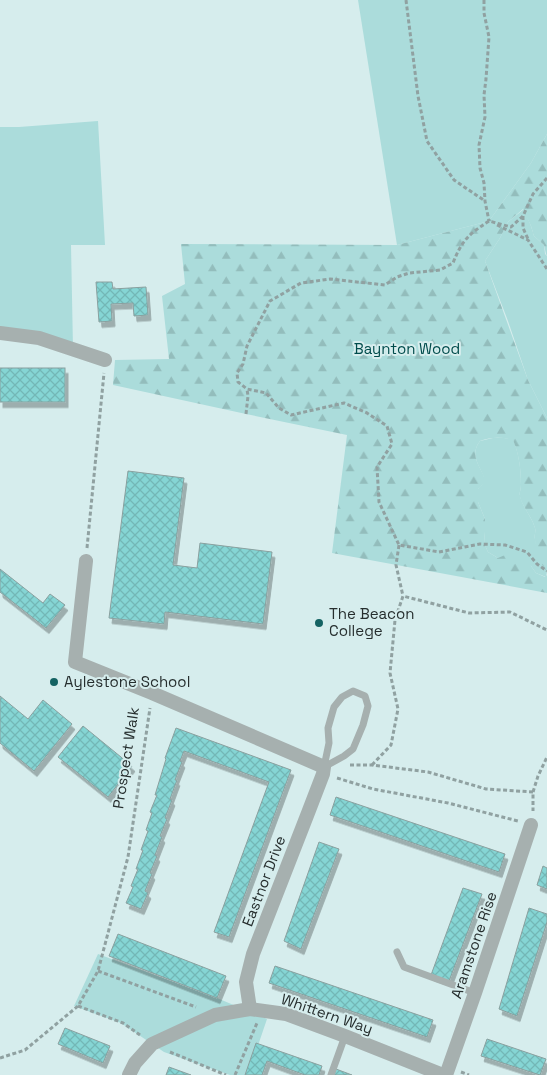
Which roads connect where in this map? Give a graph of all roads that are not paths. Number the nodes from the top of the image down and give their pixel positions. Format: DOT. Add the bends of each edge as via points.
graph roads {
  1 [pos="0,333"];
  2 [pos="105,360"];
  3 [pos="86,561"];
  4 [pos="323,770"];
  5 [pos="531,825"];
  6 [pos="397,952"];
  7 [pos="475,993"];
  8 [pos="256,1010"];
  9 [pos="345,1036"];
  10 [pos="129,1075"];
  11 [pos="331,1075"];
  12 [pos="444,1075"];
  1 -- 2 [label="street" via="40,338"];
  3 -- 4 [label="street, Prospect Walk" via="75,662"];
  4 -- 4 [label="lane" via="334,707 353,691 365,696 368,706 353,749"];
  4 -- 8 [label="street, Eastnor Drive" via="253,954 246,982"];
  5 -- 7 [label="street, Aramstone Rise"];
  6 -- 7 [label="lane" via="404,966"];
  7 -- 12 [label="street, Aramstone Rise"];
  8 -- 9 [label="street, Whittern Way" via="286,1014"];
  8 -- 10 [label="street, Whittern Way" via="215,1015 152,1044"];
  9 -- 11 [label="lane"];
  9 -- 12 [label="street, Whittern Way"];
}
